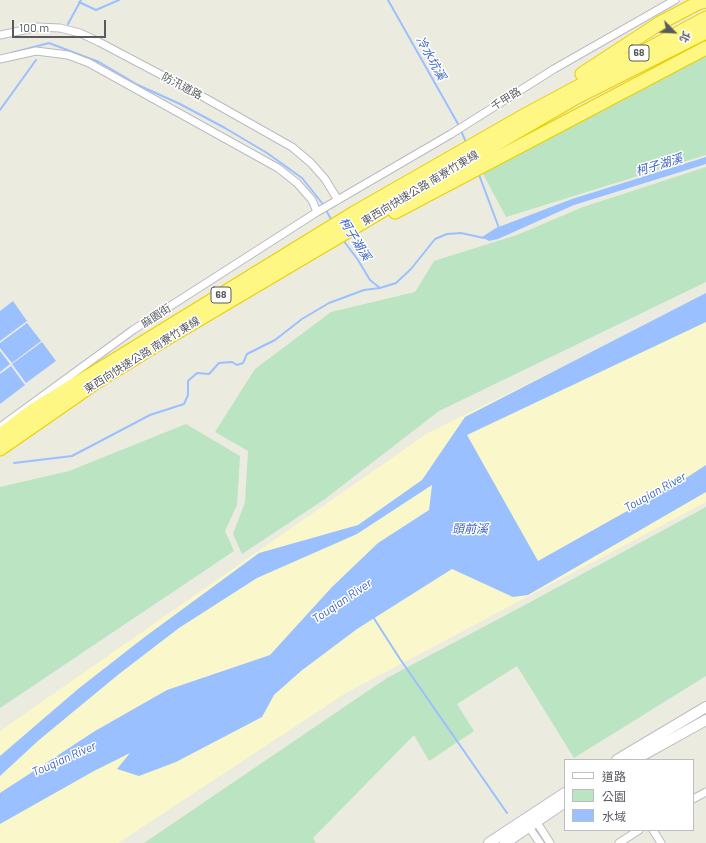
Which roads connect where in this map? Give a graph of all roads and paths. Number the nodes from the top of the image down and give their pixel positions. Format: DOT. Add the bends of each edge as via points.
graph roads {
  1 [pos="675,0"];
  2 [pos="703,1"];
  3 [pos="706,18"];
  4 [pos="706,32"];
  5 [pos="0,35"];
  6 [pos="706,48"];
  7 [pos="706,55"];
  8 [pos="0,59"];
  9 [pos="646,80"];
  10 [pos="574,93"];
  11 [pos="445,160"];
  12 [pos="338,200"];
  13 [pos="317,212"];
  14 [pos="292,264"];
  15 [pos="0,427"];
  16 [pos="0,435"];
  17 [pos="0,449"];
  18 [pos="706,707"];
  19 [pos="706,720"];
  20 [pos="619,759"];
  21 [pos="636,759"];
  22 [pos="706,792"];
  23 [pos="564,794"];
  24 [pos="694,798"];
  25 [pos="564,803"];
  26 [pos="530,821"];
  27 [pos="638,831"];
  28 [pos="654,831"];
  29 [pos="489,843"];
  30 [pos="505,843"];
  31 [pos="540,843"];
  32 [pos="550,843"];
  33 [pos="620,843"];
  34 [pos="661,843"];
  1 -- 12 [label="street, 千甲路" via="554,69 451,134"];
  2 -- 11 [label="highway" via="660,23 585,73 490,128"];
  3 -- 10 [label="highway, 東西向快速公路 南寮竹東線 / 68"];
  4 -- 10 [label="highway, 東西向快速公路 南寮竹東線 / 68"];
  5 -- 12 [label="street, 防汛道路" via="38,27 60,28 80,33 99,42 292,147 325,179"];
  6 -- 9 [label="highway"];
  7 -- 9 [label="highway"];
  8 -- 13 [label="street" via="36,51 68,55 89,63 278,168 297,183 312,200"];
  9 -- 14 [label="highway"];
  10 -- 11 [label="highway, 東西向快速公路 南寮竹東線 / 68"];
  10 -- 14 [label="highway, 東西向快速公路 南寮竹東線 / 68" via="453,169"];
  11 -- 16 [label="highway, 東西向快速公路 南寮竹東線 / 68" via="35,409"];
  12 -- 13 [label="street, 千甲路"];
  13 -- 15 [label="street, 麻園街" via="133,330"];
  14 -- 17 [label="highway, 東西向快速公路 南寮竹東線 / 68" via="98,381"];
  18 -- 20 [label="street"];
  19 -- 21 [label="street"];
  22 -- 24 [label="street"];
  23 -- 26 [label="street"];
  25 -- 26 [label="street"];
  26 -- 29 [label="street"];
  26 -- 30 [label="street"];
  26 -- 31 [label="street"];
  26 -- 32 [label="street"];
  27 -- 33 [label="street"];
  28 -- 34 [label="street"];
}
